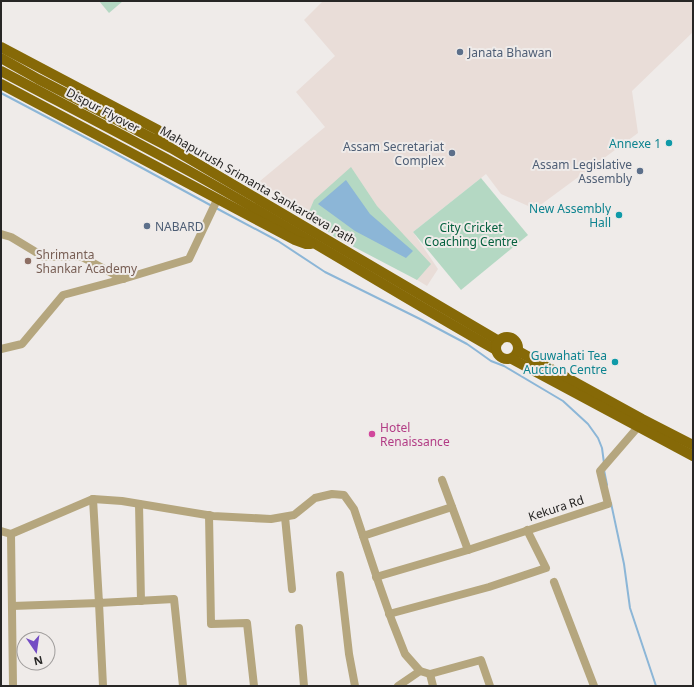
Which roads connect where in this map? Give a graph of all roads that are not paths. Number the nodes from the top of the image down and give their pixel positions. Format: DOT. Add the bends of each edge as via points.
graph roads {
  1 [pos="1,48"];
  2 [pos="4,59"];
  3 [pos="1,71"];
  4 [pos="1,84"];
  5 [pos="171,148"];
  6 [pos="217,202"];
  7 [pos="1,234"];
  8 [pos="317,244"];
  9 [pos="123,278"];
  10 [pos="497,345"];
  11 [pos="1,350"];
  12 [pos="515,355"];
  13 [pos="638,427"];
  14 [pos="693,445"];
  15 [pos="693,456"];
  16 [pos="442,480"];
  17 [pos="93,499"];
  18 [pos="139,504"];
  19 [pos="452,507"];
  20 [pos="209,515"];
  21 [pos="285,517"];
  22 [pos="527,530"];
  23 [pos="1,532"];
  24 [pos="11,534"];
  25 [pos="363,536"];
  26 [pos="468,550"];
  27 [pos="340,575"];
  28 [pos="376,577"];
  29 [pos="554,582"];
  30 [pos="292,589"];
  31 [pos="141,601"];
  32 [pos="99,603"];
  33 [pos="12,606"];
  34 [pos="389,614"];
  35 [pos="299,628"];
  36 [pos="420,671"];
  37 [pos="430,674"];
  38 [pos="13,686"];
  39 [pos="103,686"];
  40 [pos="183,686"];
  41 [pos="254,686"];
  42 [pos="304,686"];
  43 [pos="355,686"];
  44 [pos="398,686"];
  45 [pos="433,686"];
  46 [pos="490,686"];
  47 [pos="594,686"];
  1 -- 2 [label="main road"];
  1 -- 5 [label="main road" via="158,130"];
  2 -- 5 [label="main road, Mahapurush Srimanta Sankardeva Path"];
  3 -- 8 [label="main road, Dispur Flyover" via="197,175"];
  4 -- 6 [label="main road, Mahapurush Srimanta Sankardeva Path"];
  5 -- 10 [label="main road, Mahapurush Srimanta Sankardeva Path"];
  6 -- 8 [label="main road, Mahapurush Srimanta Sankardeva Path" via="295,240"];
  6 -- 9 [label="street" via="189,259"];
  7 -- 9 [label="street" via="11,237 44,257 82,257"];
  8 -- 10 [label="main road, Mahapurush Srimanta Sankardeva Path" via="433,314"];
  9 -- 11 [label="street" via="63,294 22,344"];
  10 -- 12 [label="main road" via="499,356 502,358 506,360"];
  10 -- 12 [label="main road" via="504,337 511,338 519,346"];
  12 -- 13 [label="main road"];
  12 -- 14 [label="main road"];
  13 -- 15 [label="main road"];
  13 -- 22 [label="street, Kekura Rd" via="600,471 608,504"];
  16 -- 19 [label="street"];
  17 -- 18 [label="street"];
  17 -- 24 [label="street"];
  17 -- 32 [label="street"];
  18 -- 20 [label="street"];
  18 -- 31 [label="street"];
  19 -- 25 [label="street"];
  19 -- 26 [label="street"];
  20 -- 21 [label="street" via="270,519"];
  20 -- 41 [label="street" via="212,624 247,623"];
  21 -- 25 [label="street" via="294,515 315,498 332,494 344,495 354,509"];
  21 -- 30 [label="street"];
  22 -- 26 [label="street, Kekura Rd"];
  22 -- 34 [label="street" via="546,568 489,587"];
  23 -- 24 [label="street"];
  24 -- 33 [label="street"];
  25 -- 28 [label="street"];
  26 -- 28 [label="street, Kekura Rd"];
  27 -- 43 [label="street"];
  28 -- 34 [label="street"];
  29 -- 47 [label="street"];
  31 -- 32 [label="street"];
  31 -- 40 [label="street" via="174,599"];
  32 -- 33 [label="street"];
  32 -- 39 [label="street"];
  33 -- 38 [label="street"];
  34 -- 36 [label="street" via="405,654"];
  35 -- 42 [label="street"];
  36 -- 37 [label="street"];
  36 -- 44 [label="street"];
  37 -- 45 [label="street"];
  37 -- 46 [label="street" via="481,660"];
}
